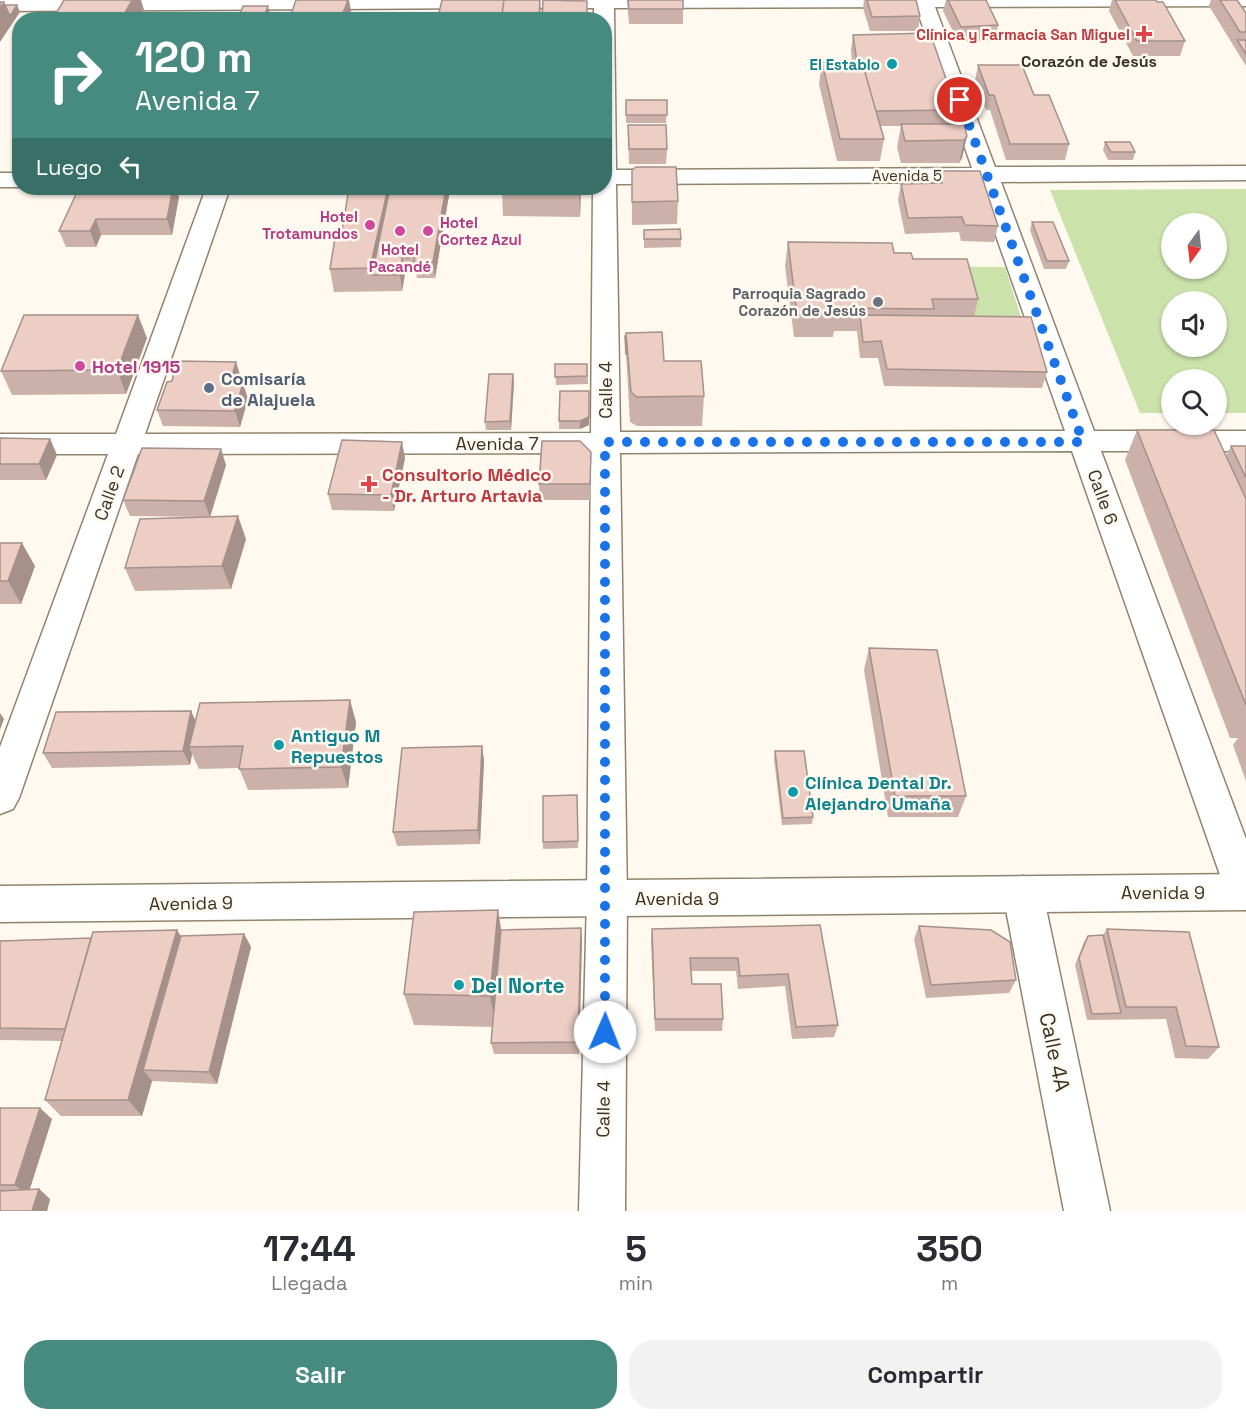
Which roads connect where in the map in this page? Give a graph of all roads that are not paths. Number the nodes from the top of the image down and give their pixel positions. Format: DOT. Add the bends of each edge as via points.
graph roads {
  1 [pos="923,0"];
  2 [pos="1240,0"];
  3 [pos="1246,0"];
  4 [pos="604,1"];
  5 [pos="1105,1"];
  6 [pos="134,2"];
  7 [pos="505,2"];
  8 [pos="527,2"];
  9 [pos="0,4"];
  10 [pos="282,8"];
  11 [pos="1246,14"];
  12 [pos="1246,173"];
  13 [pos="987,175"];
  14 [pos="612,177"];
  15 [pos="215,195"];
  16 [pos="605,195"];
  17 [pos="1246,441"];
  18 [pos="605,442"];
  19 [pos="1083,442"];
  20 [pos="0,444"];
  21 [pos="126,444"];
  22 [pos="0,798"];
  23 [pos="1246,892"];
  24 [pos="1023,894"];
  25 [pos="607,898"];
  26 [pos="0,904"];
  27 [pos="602,1211"];
  28 [pos="1088,1211"];
  1 -- 4 [label="street"];
  1 -- 5 [label="street"];
  1 -- 13 [label="street, Calle 6"];
  2 -- 3 [label="street"];
  2 -- 5 [label="street"];
  2 -- 11 [label="street"];
  4 -- 8 [label="street"];
  6 -- 9 [label="street"];
  6 -- 10 [label="street"];
  7 -- 10 [label="street"];
  12 -- 13 [label="street, Avenida 5"];
  13 -- 14 [label="street, Avenida 5"];
  13 -- 19 [label="street, Calle 6"];
  15 -- 21 [label="street, Calle 2"];
  16 -- 18 [label="street, Calle 4"];
  17 -- 19 [label="street, Avenida 7"];
  18 -- 19 [label="street, Avenida 7"];
  18 -- 21 [label="street, Avenida 7"];
  18 -- 25 [label="street, Calle 4"];
  19 -- 23 [label="street, Calle 6"];
  20 -- 21 [label="street, Avenida 7"];
  21 -- 22 [label="street, Calle 2"];
  23 -- 24 [label="street, Avenida 9"];
  24 -- 25 [label="street, Avenida 9"];
  24 -- 28 [label="street, Calle 4A"];
  25 -- 26 [label="street, Avenida 9"];
  25 -- 27 [label="street, Calle 4"];
}
